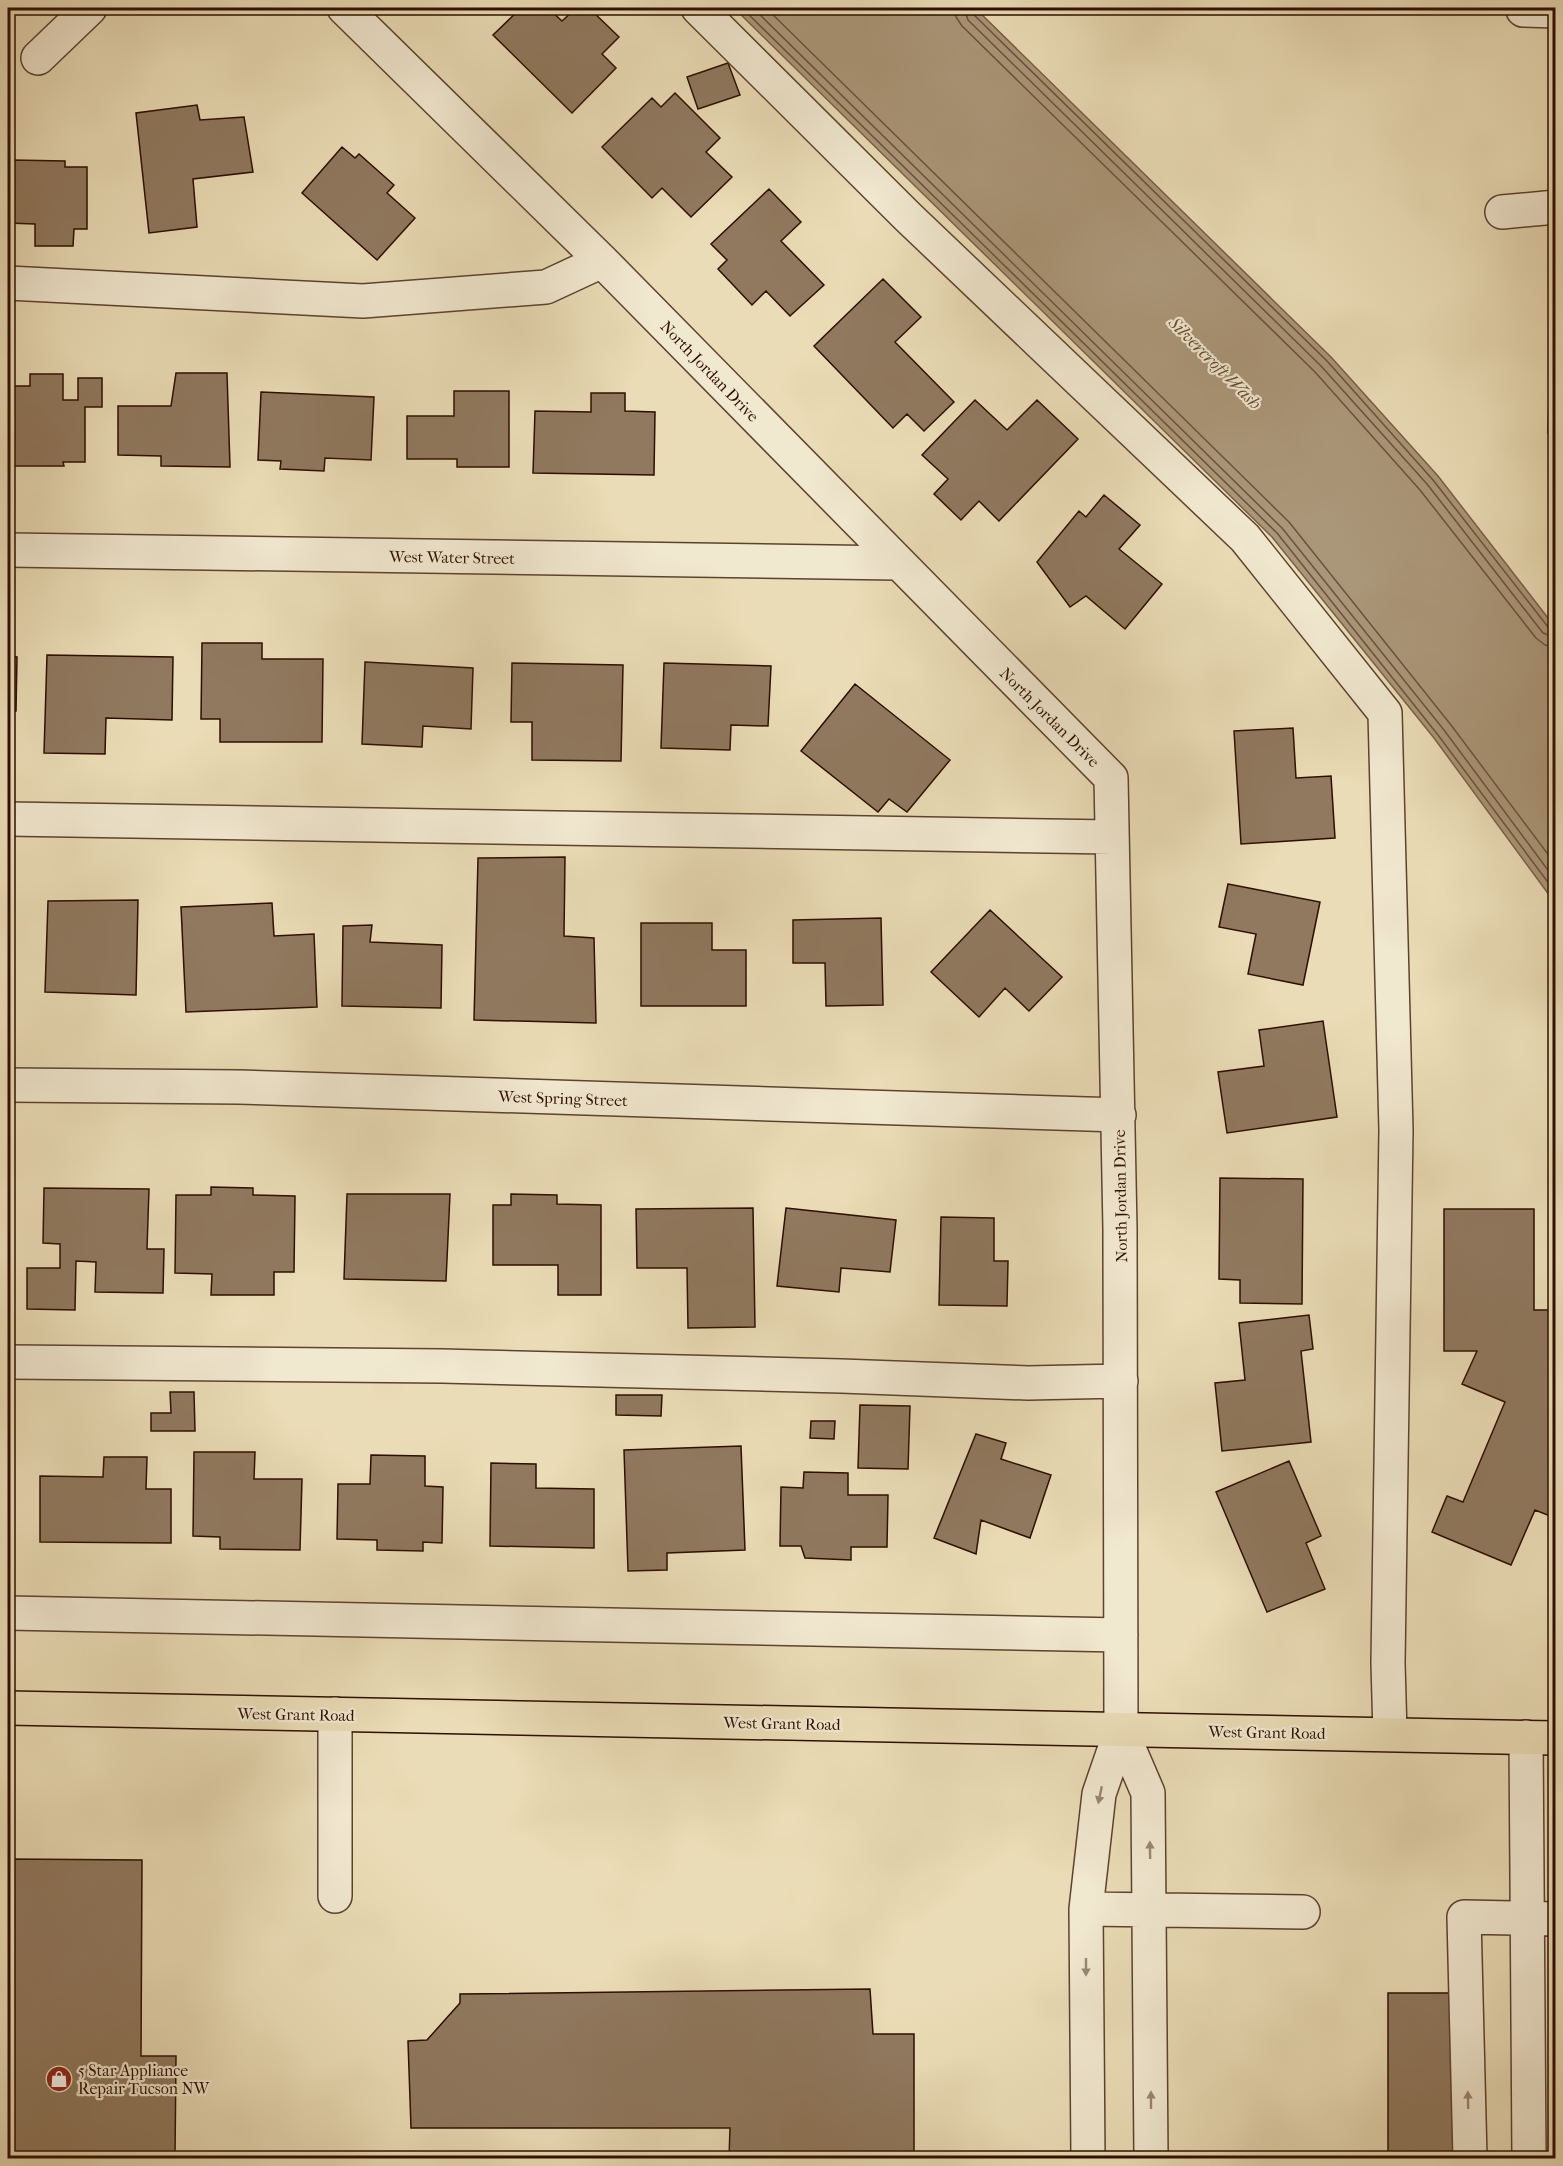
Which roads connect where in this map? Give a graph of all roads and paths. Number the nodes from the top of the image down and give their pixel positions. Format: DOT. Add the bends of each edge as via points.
graph roads {
  1 [pos="90,8"];
  2 [pos="344,8"];
  3 [pos="698,8"];
  4 [pos="1523,10"];
  5 [pos="1556,11"];
  6 [pos="38,58"];
  7 [pos="1556,207"];
  8 [pos="1502,213"];
  9 [pos="602,261"];
  10 [pos="8,283"];
  11 [pos="8,550"];
  12 [pos="897,563"];
  13 [pos="8,819"];
  14 [pos="1112,837"];
  15 [pos="8,1085"];
  16 [pos="1119,1115"];
  17 [pos="8,1362"];
  18 [pos="1121,1381"];
  19 [pos="8,1613"];
  20 [pos="1121,1635"];
  21 [pos="8,1708"];
  22 [pos="334,1714"];
  23 [pos="1121,1730"];
  24 [pos="1390,1734"];
  25 [pos="1541,1737"];
  26 [pos="334,1896"];
  27 [pos="1086,1909"];
  28 [pos="1150,1909"];
  29 [pos="1304,1912"];
  30 [pos="1542,1918"];
  31 [pos="1088,2158"];
  32 [pos="1151,2158"];
  33 [pos="1470,2158"];
  34 [pos="1529,2158"];
  1 -- 6 [label="street"];
  2 -- 9 [label="street, North Jordan Drive"];
  3 -- 24 [label="street" via="908,217 1245,538 1385,713 1396,1130"];
  4 -- 5 [label="street"];
  7 -- 8 [label="street"];
  9 -- 10 [label="street" via="546,287 363,301"];
  9 -- 12 [label="street, North Jordan Drive"];
  11 -- 12 [label="street, West Water Street"];
  12 -- 14 [label="street, North Jordan Drive" via="1111,778"];
  13 -- 14 [label="street"];
  14 -- 16 [label="street, North Jordan Drive"];
  15 -- 16 [label="street, West Spring Street" via="238,1087"];
  16 -- 18 [label="street, North Jordan Drive"];
  17 -- 18 [label="street" via="442,1366 1028,1383"];
  18 -- 20 [label="street, North Jordan Drive"];
  19 -- 20 [label="street"];
  20 -- 23 [label="street, North Jordan Drive"];
  21 -- 22 [label="main road, West Grant Road"];
  22 -- 23 [label="main road, West Grant Road"];
  22 -- 26 [label="street"];
  23 -- 24 [label="main road, West Grant Road"];
  23 -- 27 [label="street, one-way" via="1099,1794"];
  28 -- 23 [label="street, one-way" via="1148,1793"];
  24 -- 25 [label="main road, West Grant Road"];
  25 -- 30 [label="street"];
  27 -- 28 [label="street"];
  27 -- 31 [label="street, one-way"];
  28 -- 29 [label="street"];
  32 -- 28 [label="street, one-way"];
  33 -- 30 [label="street, one-way" via="1464,1917"];
  30 -- 34 [label="street"];
}
